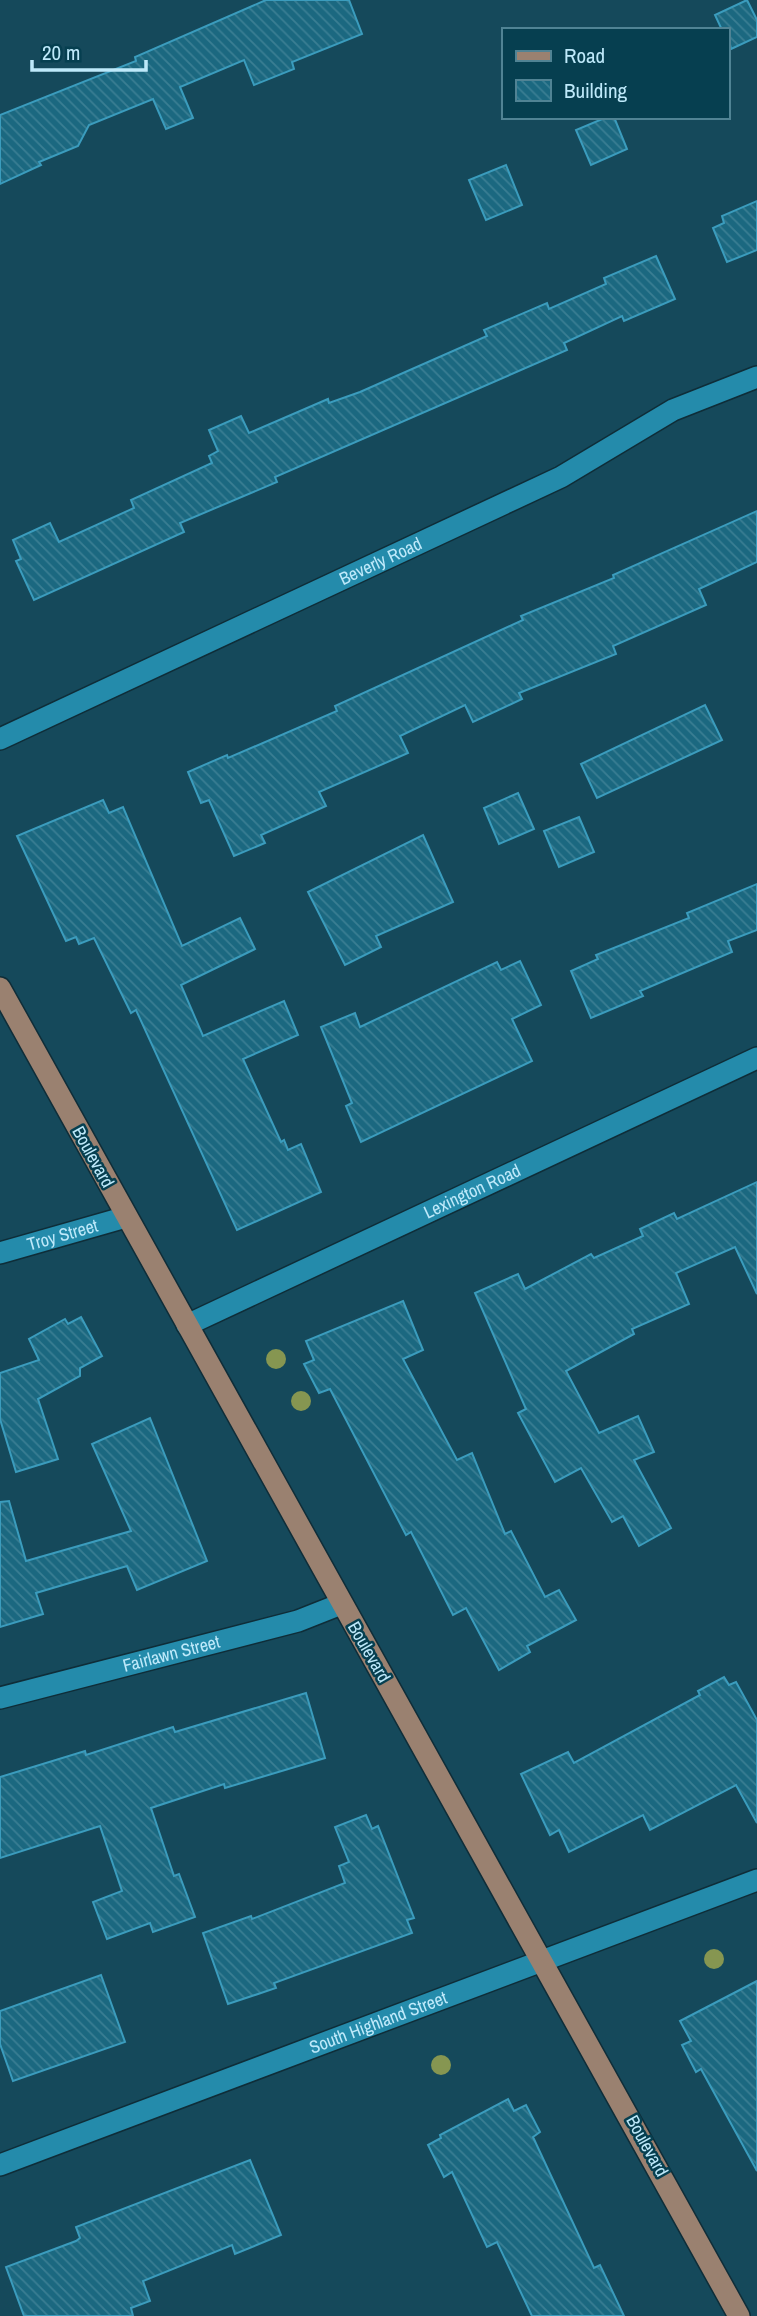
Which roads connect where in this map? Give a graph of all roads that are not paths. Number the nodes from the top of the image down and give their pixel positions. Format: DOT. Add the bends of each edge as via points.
graph roads {
  1 [pos="757,377"];
  2 [pos="0,739"];
  3 [pos="0,988"];
  4 [pos="757,1058"];
  5 [pos="126,1217"];
  6 [pos="0,1253"];
  7 [pos="187,1325"];
  8 [pos="341,1604"];
  9 [pos="0,1698"];
  10 [pos="757,1880"];
  11 [pos="545,1959"];
  12 [pos="0,2165"];
  13 [pos="739,2316"];
  1 -- 2 [label="street, Beverly Road" via="673,410 561,477"];
  3 -- 5 [label="main road, Boulevard"];
  4 -- 7 [label="street, Lexington Road"];
  5 -- 6 [label="street, Troy Street"];
  5 -- 7 [label="main road, Boulevard"];
  7 -- 8 [label="main road, Boulevard"];
  8 -- 9 [label="street, Fairlawn Street" via="298,1621"];
  8 -- 11 [label="main road, Boulevard"];
  10 -- 11 [label="street, South Highland Street"];
  11 -- 12 [label="street, South Highland Street"];
  11 -- 13 [label="main road, Boulevard"];
}
